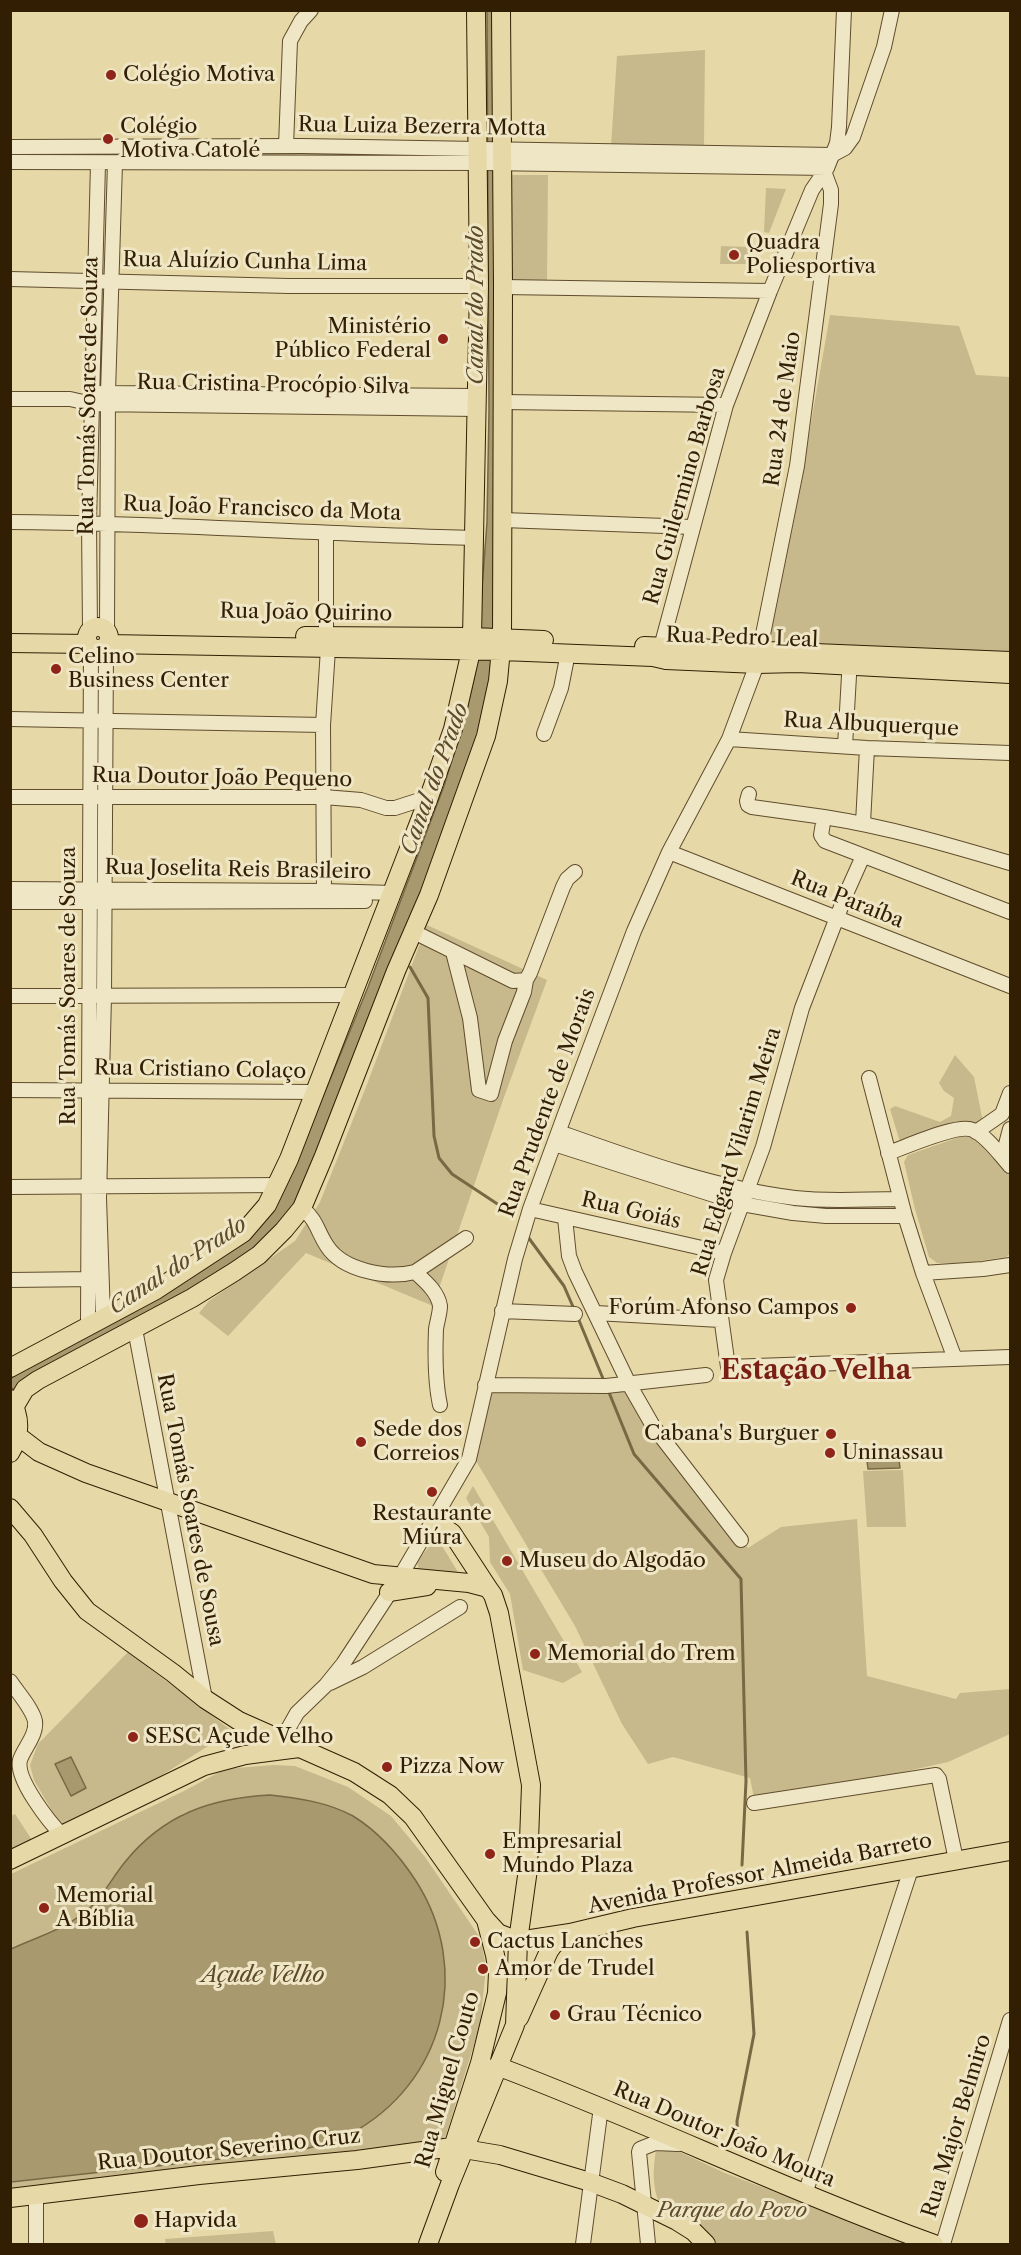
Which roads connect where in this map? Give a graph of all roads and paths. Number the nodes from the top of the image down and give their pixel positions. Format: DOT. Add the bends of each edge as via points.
graph roads {
  1 [pos="311,10"];
  2 [pos="476,10"];
  3 [pos="501,10"];
  4 [pos="844,10"];
  5 [pos="892,10"];
  6 [pos="281,146"];
  7 [pos="10,147"];
  8 [pos="491,156"];
  9 [pos="10,162"];
  10 [pos="275,162"];
  11 [pos="98,163"];
  12 [pos="115,163"];
  13 [pos="828,166"];
  14 [pos="10,279"];
  15 [pos="94,280"];
  16 [pos="112,281"];
  17 [pos="479,286"];
  18 [pos="503,286"];
  19 [pos="770,291"];
  20 [pos="10,399"];
  21 [pos="92,399"];
  22 [pos="108,399"];
  23 [pos="502,402"];
  24 [pos="477,403"];
  25 [pos="726,405"];
  26 [pos="503,520"];
  27 [pos="10,522"];
  28 [pos="89,522"];
  29 [pos="107,524"];
  30 [pos="692,527"];
  31 [pos="326,534"];
  32 [pos="475,538"];
  33 [pos="10,631"];
  34 [pos="98,638"];
  35 [pos="10,643"];
  36 [pos="327,643"];
  37 [pos="473,644"];
  38 [pos="500,645"];
  39 [pos="661,647"];
  40 [pos="568,653"];
  41 [pos="759,657"];
  42 [pos="850,660"];
  43 [pos="1011,661"];
  44 [pos="1011,674"];
  45 [pos="10,719"];
  46 [pos="98,720"];
  47 [pos="323,725"];
  48 [pos="544,734"];
  49 [pos="729,739"];
  50 [pos="845,746"];
  51 [pos="867,748"];
  52 [pos="1011,753"];
  53 [pos="749,794"];
  54 [pos="105,796"];
  55 [pos="10,797"];
  56 [pos="90,797"];
  57 [pos="324,797"];
  58 [pos="429,797"];
  59 [pos="824,817"];
  60 [pos="863,823"];
  61 [pos="669,852"];
  62 [pos="863,856"];
  63 [pos="1011,863"];
  64 [pos="575,872"];
  65 [pos="10,889"];
  66 [pos="324,891"];
  67 [pos="97,896"];
  68 [pos="392,897"];
  69 [pos="10,902"];
  70 [pos="1011,912"];
  71 [pos="836,918"];
  72 [pos="414,932"];
  73 [pos="453,952"];
  74 [pos="526,980"];
  75 [pos="1011,987"];
  76 [pos="354,994"];
  77 [pos="10,996"];
  78 [pos="97,996"];
  79 [pos="869,1078"];
  80 [pos="10,1090"];
  81 [pos="95,1090"];
  82 [pos="316,1092"];
  83 [pos="1011,1094"];
  84 [pos="1011,1129"];
  85 [pos="976,1132"];
  86 [pos="556,1138"];
  87 [pos="888,1153"];
  88 [pos="1008,1163"];
  89 [pos="278,1185"];
  90 [pos="10,1187"];
  91 [pos="95,1187"];
  92 [pos="747,1190"];
  93 [pos="900,1199"];
  94 [pos="742,1204"];
  95 [pos="302,1208"];
  96 [pos="530,1209"];
  97 [pos="905,1216"];
  98 [pos="565,1218"];
  99 [pos="466,1238"];
  100 [pos="723,1253"];
  101 [pos="1011,1265"];
  102 [pos="416,1272"];
  103 [pos="923,1273"];
  104 [pos="95,1279"];
  105 [pos="10,1280"];
  106 [pos="502,1311"];
  107 [pos="596,1313"];
  108 [pos="575,1314"];
  109 [pos="720,1320"];
  110 [pos="96,1322"];
  111 [pos="135,1329"];
  112 [pos="1011,1357"];
  113 [pos="955,1359"];
  114 [pos="10,1368"];
  115 [pos="706,1375"];
  116 [pos="485,1385"];
  117 [pos="618,1385"];
  118 [pos="13,1403"];
  119 [pos="440,1405"];
  120 [pos="18,1436"];
  121 [pos="10,1453"];
  122 [pos="168,1501"];
  123 [pos="10,1508"];
  124 [pos="433,1521"];
  125 [pos="741,1540"];
  126 [pos="394,1584"];
  127 [pos="488,1588"];
  128 [pos="460,1607"];
  129 [pos="10,1681"];
  130 [pos="326,1685"];
  131 [pos="205,1699"];
  132 [pos="293,1746"];
  133 [pos="754,1803"];
  134 [pos="63,1836"];
  135 [pos="1011,1851"];
  136 [pos="10,1860"];
  137 [pos="956,1860"];
  138 [pos="911,1869"];
  139 [pos="486,1920"];
  140 [pos="570,1933"];
  141 [pos="519,1941"];
  142 [pos="1011,2020"];
  143 [pos="515,2025"];
  144 [pos="498,2066"];
  145 [pos="602,2107"];
  146 [pos="691,2146"];
  147 [pos="459,2147"];
  148 [pos="590,2182"];
  149 [pos="805,2194"];
  150 [pos="36,2195"];
  151 [pos="10,2198"];
  152 [pos="644,2204"];
  153 [pos="36,2244"];
  154 [pos="422,2244"];
  155 [pos="428,2244"];
  156 [pos="583,2244"];
  157 [pos="648,2244"];
  158 [pos="706,2244"];
  159 [pos="934,2244"];
  160 [pos="943,2244"];
  1 -- 6 [label="street" via="290,41"];
  2 -- 8 [label="main road"];
  3 -- 8 [label="main road"];
  4 -- 13 [label="street, Rua Guilermino Barbosa" via="839,127"];
  5 -- 13 [label="street" via="884,47 853,137"];
  6 -- 7 [label="street, Rua Luiza Bezerra Motta"];
  6 -- 8 [label="street, Rua Luiza Bezerra Motta"];
  6 -- 10 [label="street"];
  8 -- 10 [label="street, Rua Luiza Bezerra Motta"];
  8 -- 13 [label="street, Rua Luiza Bezerra Motta"];
  8 -- 17 [label="main road"];
  8 -- 18 [label="main road"];
  9 -- 11 [label="street, Rua Luiza Bezerra Motta"];
  10 -- 12 [label="street, Rua Luiza Bezerra Motta"];
  11 -- 12 [label="street, Rua Luiza Bezerra Motta"];
  11 -- 15 [label="street, Rua Tomás Soares de Souza"];
  12 -- 16 [label="street, Rua Tomás Soares de Souza"];
  13 -- 19 [label="street, Rua Guilermino Barbosa" via="812,190"];
  13 -- 41 [label="street, Rua 24 de Maio" via="831,204 812,365 793,492"];
  14 -- 15 [label="street, Rua Aluízio Cunha Lima"];
  15 -- 16 [label="street, Rua Aluízio Cunha Lima"];
  15 -- 21 [label="street, Rua Tomás Soares de Souza"];
  16 -- 17 [label="street, Rua Aluízio Cunha Lima"];
  16 -- 22 [label="street, Rua Tomás Soares de Souza"];
  17 -- 24 [label="main road"];
  18 -- 19 [label="street"];
  18 -- 23 [label="main road"];
  19 -- 25 [label="street, Rua Guilermino Barbosa"];
  20 -- 21 [label="street, Rua Cristina Procópio Silva"];
  21 -- 22 [label="street, Rua Cristina Procópio Silva"];
  21 -- 28 [label="street, Rua Tomás Soares de Souza"];
  22 -- 24 [label="street, Rua Cristina Procópio Silva"];
  22 -- 29 [label="street, Rua Tomás Soares de Souza"];
  23 -- 25 [label="street"];
  23 -- 26 [label="main road"];
  24 -- 32 [label="main road"];
  25 -- 30 [label="street, Rua Guilermino Barbosa"];
  26 -- 30 [label="street"];
  26 -- 38 [label="main road"];
  27 -- 28 [label="street, Rua João Francisco da Mota"];
  28 -- 29 [label="street, Rua João Francisco da Mota"];
  28 -- 34 [label="street, Rua Tomás Soares de Souza"];
  29 -- 31 [label="street, Rua João Francisco da Mota"];
  29 -- 34 [label="street, Rua Tomás Soares de Souza"];
  30 -- 39 [label="street, Rua Guilermino Barbosa"];
  31 -- 32 [label="street, Rua João Francisco da Mota"];
  31 -- 36 [label="street"];
  32 -- 37 [label="main road"];
  33 -- 34 [label="main road, Rua João Quirino"];
  34 -- 35 [label="main road, Rua João Quirino"];
  34 -- 36 [label="main road, Rua João Quirino"];
  34 -- 46 [label="street, Rua Tomás Soares de Souza"];
  36 -- 37 [label="main road, Rua João Quirino"];
  36 -- 47 [label="street"];
  37 -- 38 [label="main road, Rua Pedro Leal"];
  37 -- 58 [label="main road" via="453,729"];
  38 -- 39 [label="main road, Rua Pedro Leal"];
  38 -- 40 [label="main road, Rua Pedro Leal"];
  38 -- 72 [label="main road" via="498,681 486,736"];
  39 -- 41 [label="main road, Rua Pedro Leal"];
  40 -- 41 [label="main road, Rua Pedro Leal"];
  40 -- 48 [label="street" via="561,688"];
  41 -- 42 [label="main road, Rua Pedro Leal"];
  41 -- 49 [label="street, Rua Prudente de Morais"];
  42 -- 43 [label="main road, Rua Pedro Leal"];
  42 -- 44 [label="main road, Rua Pedro Leal"];
  42 -- 50 [label="street"];
  45 -- 46 [label="street"];
  46 -- 47 [label="street"];
  46 -- 54 [label="street, Rua Tomás Soares de Souza"];
  46 -- 56 [label="street, Rua Tomás Soares de Souza"];
  47 -- 57 [label="street"];
  49 -- 50 [label="street, Rua Albuquerque"];
  49 -- 61 [label="street, Rua Prudente de Morais"];
  50 -- 51 [label="street, Rua Albuquerque"];
  51 -- 52 [label="street, Rua Albuquerque"];
  51 -- 60 [label="street"];
  53 -- 59 [label="street" via="747,801 752,807"];
  54 -- 56 [label="street, Rua Doutor João Pequeno"];
  54 -- 57 [label="street, Rua Doutor João Pequeno"];
  54 -- 67 [label="street, Rua Tomás Soares de Souza"];
  55 -- 56 [label="street, Rua Doutor João Pequeno"];
  56 -- 67 [label="street, Rua Tomás Soares de Souza"];
  57 -- 58 [label="street, Rua Doutor João Pequeno" via="395,808"];
  57 -- 66 [label="street"];
  58 -- 68 [label="main road"];
  59 -- 60 [label="street"];
  59 -- 62 [label="street" via="822,837"];
  60 -- 63 [label="street"];
  61 -- 71 [label="street, Rua Paraíba"];
  61 -- 86 [label="street, Rua Prudente de Morais" via="634,932"];
  62 -- 70 [label="street"];
  62 -- 71 [label="street, Rua Edgard Vilarim Meira"];
  64 -- 74 [label="street" via="563,887"];
  65 -- 67 [label="street, Rua Joselita Reis Brasileiro"];
  66 -- 67 [label="street, Rua Joselita Reis Brasileiro"];
  66 -- 68 [label="street, Rua Joselita Reis Brasileiro"];
  67 -- 68 [label="street, Rua Joselita Reis Brasileiro"];
  67 -- 69 [label="street, Rua Joselita Reis Brasileiro"];
  67 -- 78 [label="street, Rua Tomás Soares de Souza"];
  68 -- 76 [label="main road"];
  71 -- 75 [label="street, Rua Paraíba"];
  71 -- 92 [label="street, Rua Edgard Vilarim Meira" via="802,1008 770,1126"];
  72 -- 73 [label="street"];
  72 -- 95 [label="main road"];
  73 -- 74 [label="street" via="513,981"];
  73 -- 74 [label="street" via="470,1018 479,1090 491,1094"];
  76 -- 78 [label="street"];
  76 -- 82 [label="main road"];
  77 -- 78 [label="street"];
  78 -- 81 [label="street, Rua Tomás Soares de Souza"];
  79 -- 87 [label="street"];
  80 -- 81 [label="street, Rua Cristiano Colaço"];
  81 -- 82 [label="street, Rua Cristiano Colaço"];
  81 -- 91 [label="street, Rua Tomás Soares de Souza"];
  82 -- 89 [label="main road"];
  83 -- 85 [label="street" via="1002,1114"];
  84 -- 88 [label="street" via="1005,1148"];
  85 -- 87 [label="street" via="962,1128"];
  85 -- 88 [label="street"];
  86 -- 92 [label="street"];
  86 -- 94 [label="street"];
  86 -- 96 [label="street, Rua Prudente de Morais"];
  87 -- 93 [label="street"];
  89 -- 91 [label="street"];
  89 -- 110 [label="main road" via="267,1206 243,1233 156,1290"];
  90 -- 91 [label="street"];
  91 -- 104 [label="street, Rua Tomás Soares de Souza"];
  92 -- 93 [label="street" via="816,1199"];
  92 -- 94 [label="street, Rua Edgard Vilarim Meira"];
  93 -- 97 [label="street"];
  94 -- 97 [label="street" via="826,1216"];
  94 -- 100 [label="street, Rua Edgard Vilarim Meira"];
  95 -- 102 [label="street" via="312,1216 334,1256 347,1264 388,1273"];
  95 -- 111 [label="main road" via="259,1255"];
  96 -- 98 [label="street, Rua Goiás"];
  96 -- 106 [label="street, Rua Prudente de Morais"];
  97 -- 103 [label="street"];
  98 -- 100 [label="street, Rua Goiás"];
  98 -- 107 [label="street" via="569,1256"];
  99 -- 102 [label="street"];
  100 -- 109 [label="street, Rua Edgard Vilarim Meira" via="716,1280"];
  101 -- 103 [label="street"];
  102 -- 119 [label="street" via="432,1288 440,1305 436,1330"];
  103 -- 113 [label="street"];
  104 -- 105 [label="street"];
  104 -- 110 [label="street, Rua Tomás Soares de Souza"];
  106 -- 108 [label="street"];
  106 -- 116 [label="street, Rua Prudente de Morais"];
  107 -- 109 [label="street"];
  107 -- 117 [label="street"];
  109 -- 113 [label="street, Rua Edgard Vilarim Meira" via="728,1367"];
  110 -- 114 [label="main road"];
  111 -- 118 [label="main road" via="38,1380"];
  111 -- 122 [label="street, Rua Tomás Soares de Sousa"];
  112 -- 113 [label="street"];
  115 -- 117 [label="street"];
  116 -- 117 [label="street"];
  116 -- 124 [label="street, Rua Prudente de Morais" via="469,1459"];
  117 -- 125 [label="street"];
  118 -- 120 [label="main road" via="19,1421"];
  120 -- 121 [label="main road"];
  120 -- 122 [label="main road" via="68,1466"];
  122 -- 126 [label="main road"];
  122 -- 131 [label="street, Rua Tomás Soares de Sousa"];
  123 -- 131 [label="main road, Rua Miguel Couto" via="87,1611"];
  124 -- 126 [label="street, Rua Prudente de Morais"];
  124 -- 127 [label="main road, Rua Miguel Couto" via="452,1533"];
  126 -- 127 [label="main road" via="452,1581"];
  126 -- 130 [label="street, Rua Prudente de Morais"];
  127 -- 141 [label="main road, Rua Miguel Couto" via="500,1612 531,1785 528,1869"];
  128 -- 130 [label="street" via="363,1667"];
  129 -- 134 [label="street" via="35,1724 20,1760 21,1773"];
  130 -- 132 [label="street" via="297,1713 288,1729"];
  131 -- 132 [label="main road, Rua Miguel Couto" via="239,1721"];
  132 -- 134 [label="main road" via="204,1766"];
  132 -- 139 [label="main road, Rua Miguel Couto" via="354,1772 390,1794 413,1817"];
  133 -- 137 [label="street" via="936,1775"];
  134 -- 136 [label="main road"];
  135 -- 137 [label="main road, Avenida Professor Almeida Barreto"];
  137 -- 138 [label="main road, Avenida Professor Almeida Barreto"];
  138 -- 140 [label="main road, Avenida Professor Almeida Barreto" via="633,1918"];
  138 -- 149 [label="street"];
  139 -- 141 [label="main road" via="498,1933"];
  139 -- 147 [label="main road, Rua Miguel Couto" via="496,1964 497,1993"];
  140 -- 141 [label="main road, Avenida Professor Almeida Barreto"];
  140 -- 143 [label="main road" via="549,1951"];
  141 -- 143 [label="main road, Rua Miguel Couto"];
  142 -- 160 [label="street, Rua Major Belmiro"];
  143 -- 144 [label="main road, Rua Miguel Couto"];
  144 -- 145 [label="main road, Rua Doutor João Moura"];
  144 -- 147 [label="main road, Rua Miguel Couto"];
  145 -- 146 [label="main road, Rua Doutor João Moura"];
  145 -- 148 [label="street"];
  146 -- 149 [label="main road, Rua Doutor João Moura"];
  146 -- 152 [label="street" via="663,2142 640,2149"];
  147 -- 148 [label="main road, Rua Doutor Severino Cruz"];
  147 -- 150 [label="main road, Rua Doutor Severino Cruz"];
  147 -- 154 [label="main road, Rua Miguel Couto"];
  147 -- 155 [label="main road, Rua Miguel Couto"];
  148 -- 152 [label="main road, Rua Doutor Severino Cruz"];
  148 -- 156 [label="street"];
  149 -- 159 [label="main road, Rua Doutor João Moura"];
  150 -- 151 [label="main road, Rua Doutor Severino Cruz"];
  150 -- 153 [label="street"];
  152 -- 157 [label="street"];
  152 -- 158 [label="main road, Rua Doutor Severino Cruz" via="693,2231"];
}
